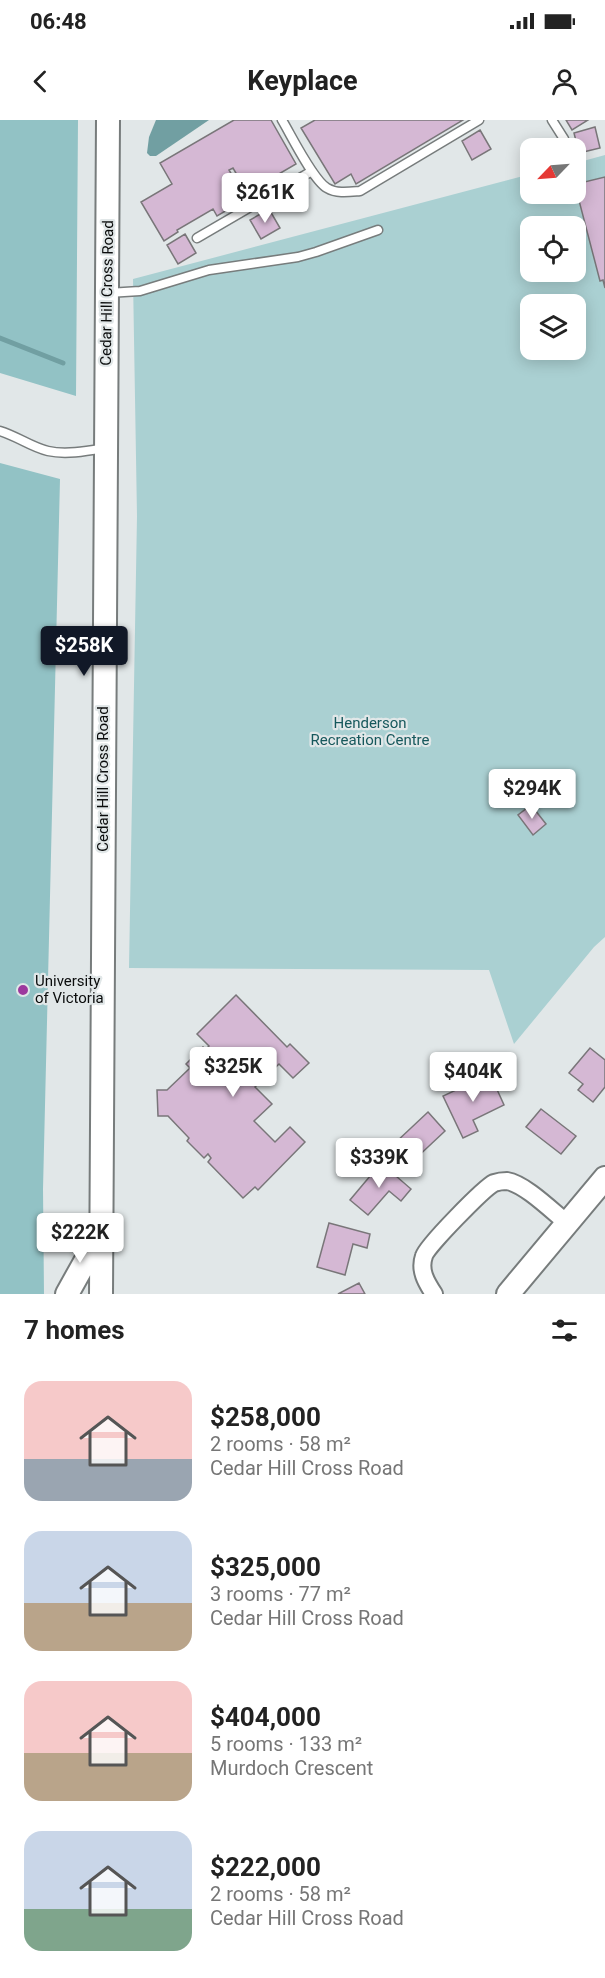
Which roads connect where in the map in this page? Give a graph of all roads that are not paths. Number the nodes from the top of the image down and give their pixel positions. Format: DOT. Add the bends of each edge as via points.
graph roads {
  1 [pos="108,120"];
  2 [pos="282,120"];
  3 [pos="479,120"];
  4 [pos="552,120"];
  5 [pos="563,138"];
  6 [pos="312,171"];
  7 [pos="378,230"];
  8 [pos="197,238"];
  9 [pos="108,293"];
  10 [pos="0,431"];
  11 [pos="105,448"];
  12 [pos="605,1178"];
  13 [pos="567,1223"];
  14 [pos="101,1234"];
  15 [pos="67,1294"];
  16 [pos="100,1294"];
  17 [pos="434,1294"];
  18 [pos="508,1294"];
  1 -- 9 [label="main road, Cedar Hill Cross Road"];
  2 -- 6 [label="lane"];
  3 -- 6 [label="lane" via="360,191 326,188"];
  4 -- 5 [label="lane"];
  6 -- 8 [label="lane"];
  7 -- 9 [label="lane" via="298,257 209,270 140,291"];
  9 -- 11 [label="main road, Cedar Hill Cross Road"];
  10 -- 11 [label="lane" via="48,451"];
  11 -- 14 [label="main road, Cedar Hill Cross Road"];
  12 -- 13 [label="main road"];
  13 -- 17 [label="street" via="518,1185 505,1180 494,1183 424,1254 422,1268"];
  13 -- 18 [label="main road"];
  14 -- 15 [label="main road"];
  14 -- 16 [label="main road, Cedar Hill Cross Road"];
}
